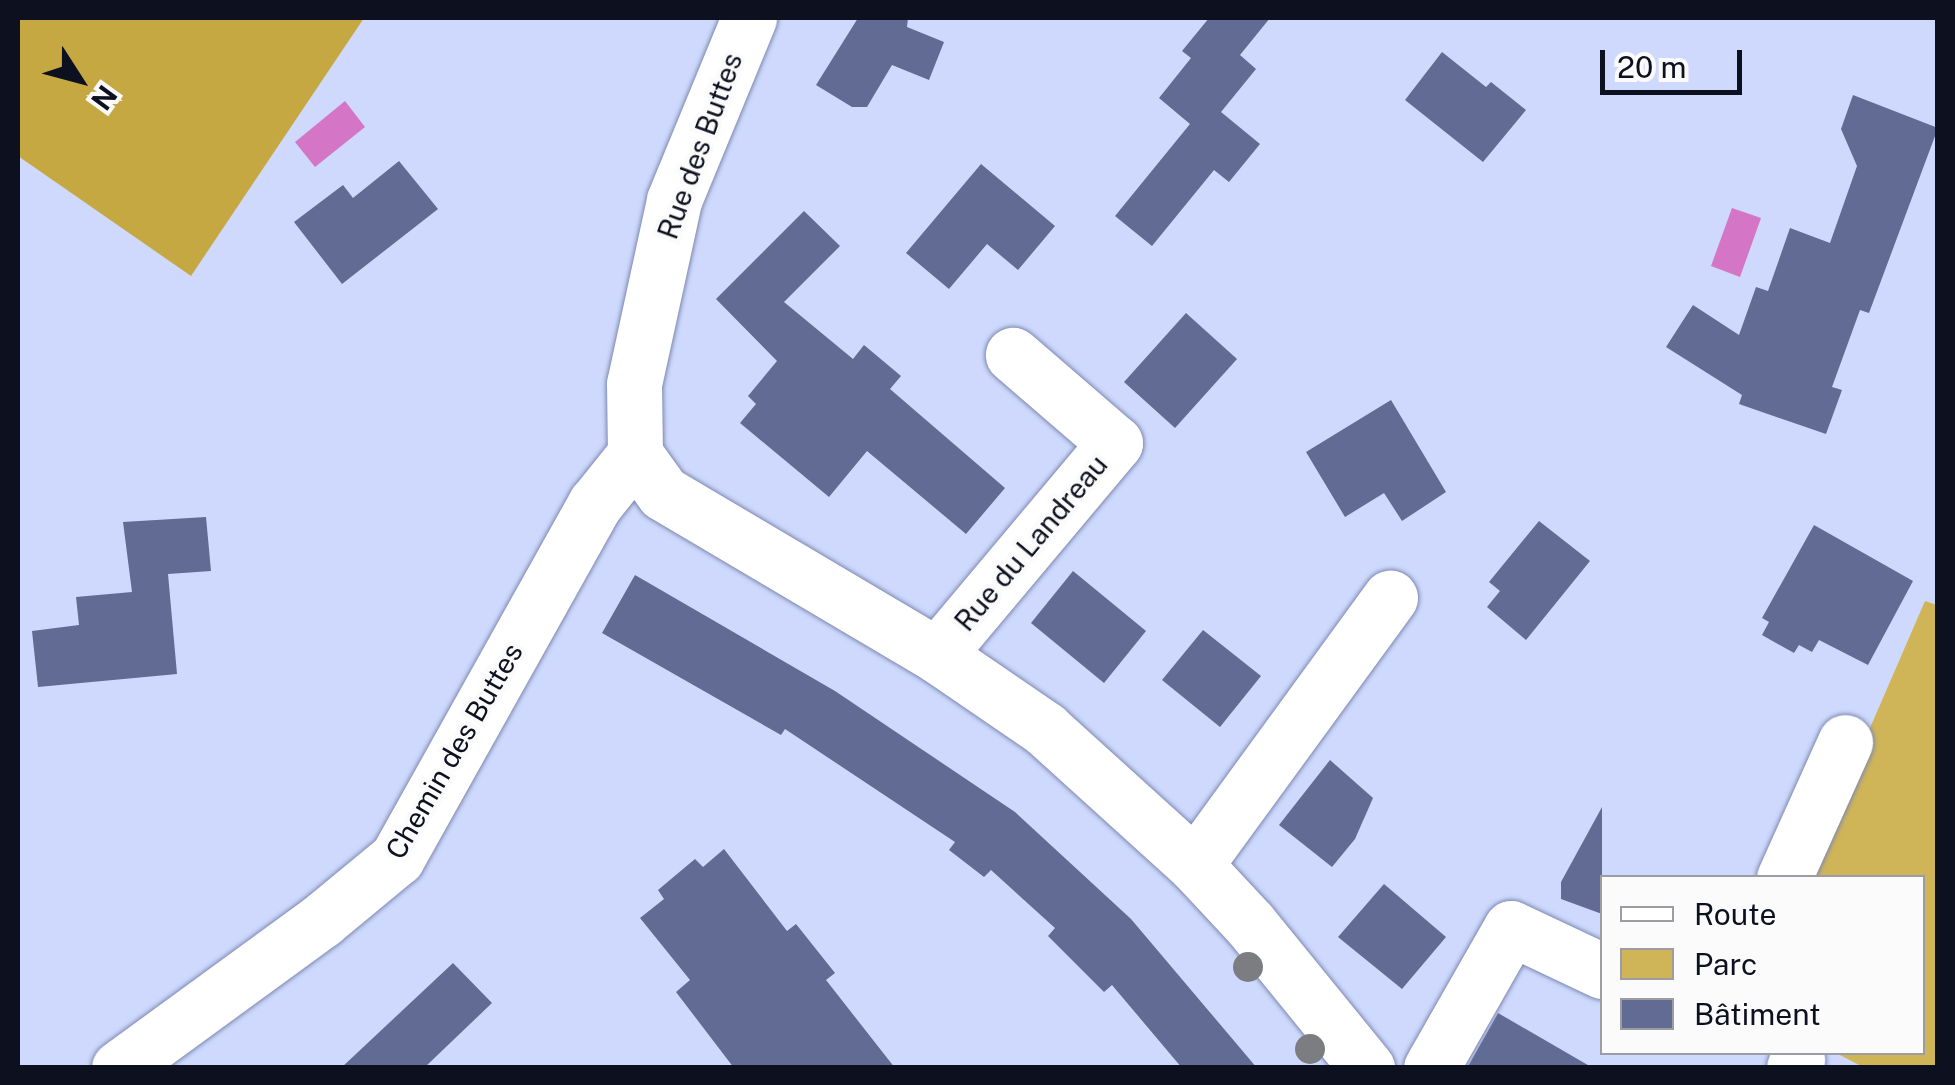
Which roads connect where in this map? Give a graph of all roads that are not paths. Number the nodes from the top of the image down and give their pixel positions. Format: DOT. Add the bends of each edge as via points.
graph roads {
  1 [pos="749,18"];
  2 [pos="1013,356"];
  3 [pos="635,454"];
  4 [pos="1390,598"];
  5 [pos="937,655"];
  6 [pos="1845,742"];
  7 [pos="1194,865"];
  8 [pos="1785,875"];
  9 [pos="1600,970"];
  10 [pos="119,1068"];
  11 [pos="1367,1068"];
  12 [pos="1431,1068"];
  1 -- 3 [label="street, Rue des Buttes" via="674,200 634,384"];
  2 -- 5 [label="street, Rue du Landreau" via="1115,443"];
  3 -- 5 [label="street, Rue du Landreau" via="663,492"];
  3 -- 10 [label="street, Chemin des Buttes" via="595,504 397,858"];
  4 -- 7 [label="street"];
  5 -- 7 [label="street, Rue du Landreau" via="1045,729"];
  6 -- 8 [label="street"];
  7 -- 11 [label="street, Rue du Landreau"];
  9 -- 12 [label="street" via="1512,928"];
}
